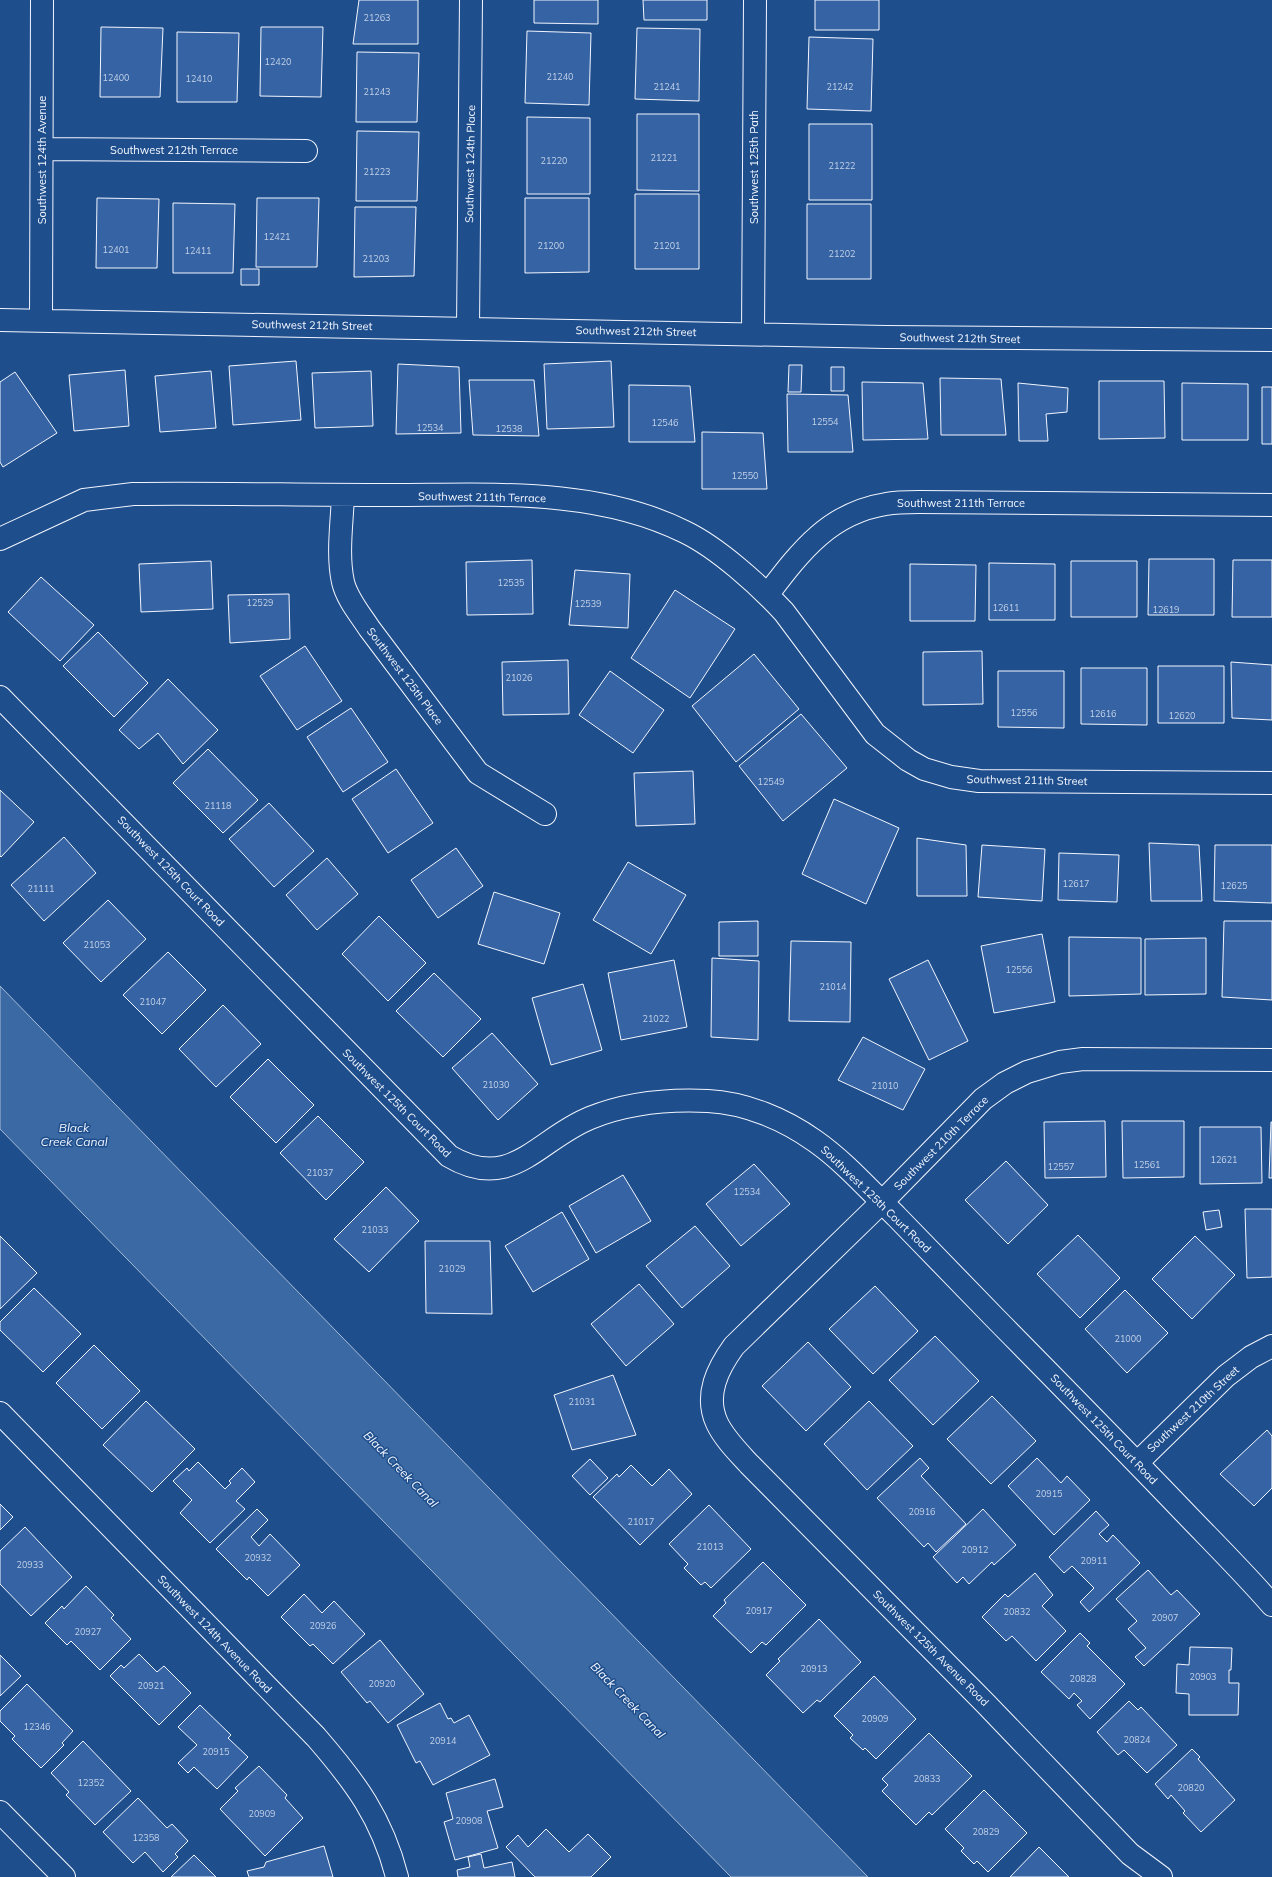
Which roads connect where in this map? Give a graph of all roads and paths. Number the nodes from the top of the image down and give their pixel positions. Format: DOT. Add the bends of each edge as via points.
graph roads {
  1 [pos="42,0"];
  2 [pos="471,0"];
  3 [pos="755,0"];
  4 [pos="42,149"];
  5 [pos="306,151"];
  6 [pos="0,320"];
  7 [pos="41,321"];
  8 [pos="468,328"];
  9 [pos="753,334"];
  10 [pos="1272,340"];
  11 [pos="343,495"];
  12 [pos="1272,505"];
  13 [pos="0,539"];
  14 [pos="768,594"];
  15 [pos="0,698"];
  16 [pos="1272,783"];
  17 [pos="545,814"];
  18 [pos="1272,1060"];
  19 [pos="882,1202"];
  20 [pos="1272,1346"];
  21 [pos="713,1410"];
  22 [pos="0,1413"];
  23 [pos="1137,1463"];
  24 [pos="1272,1605"];
  25 [pos="0,1812"];
  26 [pos="64,1877"];
  27 [pos="397,1877"];
  28 [pos="1161,1877"];
  1 -- 4 [label="street, Southwest 124th Avenue"];
  2 -- 8 [label="street, Southwest 124th Place"];
  3 -- 9 [label="street, Southwest 125th Path"];
  4 -- 5 [label="street, Southwest 212th Terrace"];
  4 -- 7 [label="street, Southwest 124th Avenue"];
  6 -- 7 [label="street, Southwest 212th Street"];
  7 -- 8 [label="street, Southwest 212th Street"];
  8 -- 9 [label="street, Southwest 212th Street"];
  9 -- 10 [label="street, Southwest 212th Street"];
  11 -- 13 [label="street, Southwest 211th Terrace" via="107,496 84,500"];
  11 -- 14 [label="street, Southwest 211th Terrace" via="535,496 614,506 686,532 733,565"];
  11 -- 17 [label="street, Southwest 125th Place" via="341,566 344,583 361,617 478,773"];
  12 -- 14 [label="street, Southwest 211th Terrace" via="919,502 885,504 853,514 822,532 799,554"];
  14 -- 16 [label="street, Southwest 211th Street" via="875,734 924,769 951,777 979,781"];
  15 -- 19 [label="street, Southwest 125th Court Road" via="173,872 437,1145 462,1164 478,1169 492,1169 523,1160 567,1130 612,1110 644,1103 712,1101 740,1105 792,1127 838,1160"];
  18 -- 19 [label="street, Southwest 210th Terrace" via="1083,1059 1060,1062 1027,1072 1005,1083 983,1099"];
  19 -- 21 [label="street, Southwest 210th Terrace" via="734,1346 721,1364 715,1379 712,1394"];
  19 -- 23 [label="street, Southwest 125th Court Road"];
  20 -- 23 [label="street, Southwest 210th Street" via="1251,1356 1226,1376"];
  21 -- 28 [label="street, Southwest 125th Avenue Road" via="717,1423 729,1442 749,1464 1130,1854"];
  22 -- 27 [label="street, Southwest 124th Avenue Road" via="338,1762 374,1814 384,1835"];
  23 -- 24 [label="street, Southwest 125th Court Road"];
  25 -- 26 [label="street"];
}
